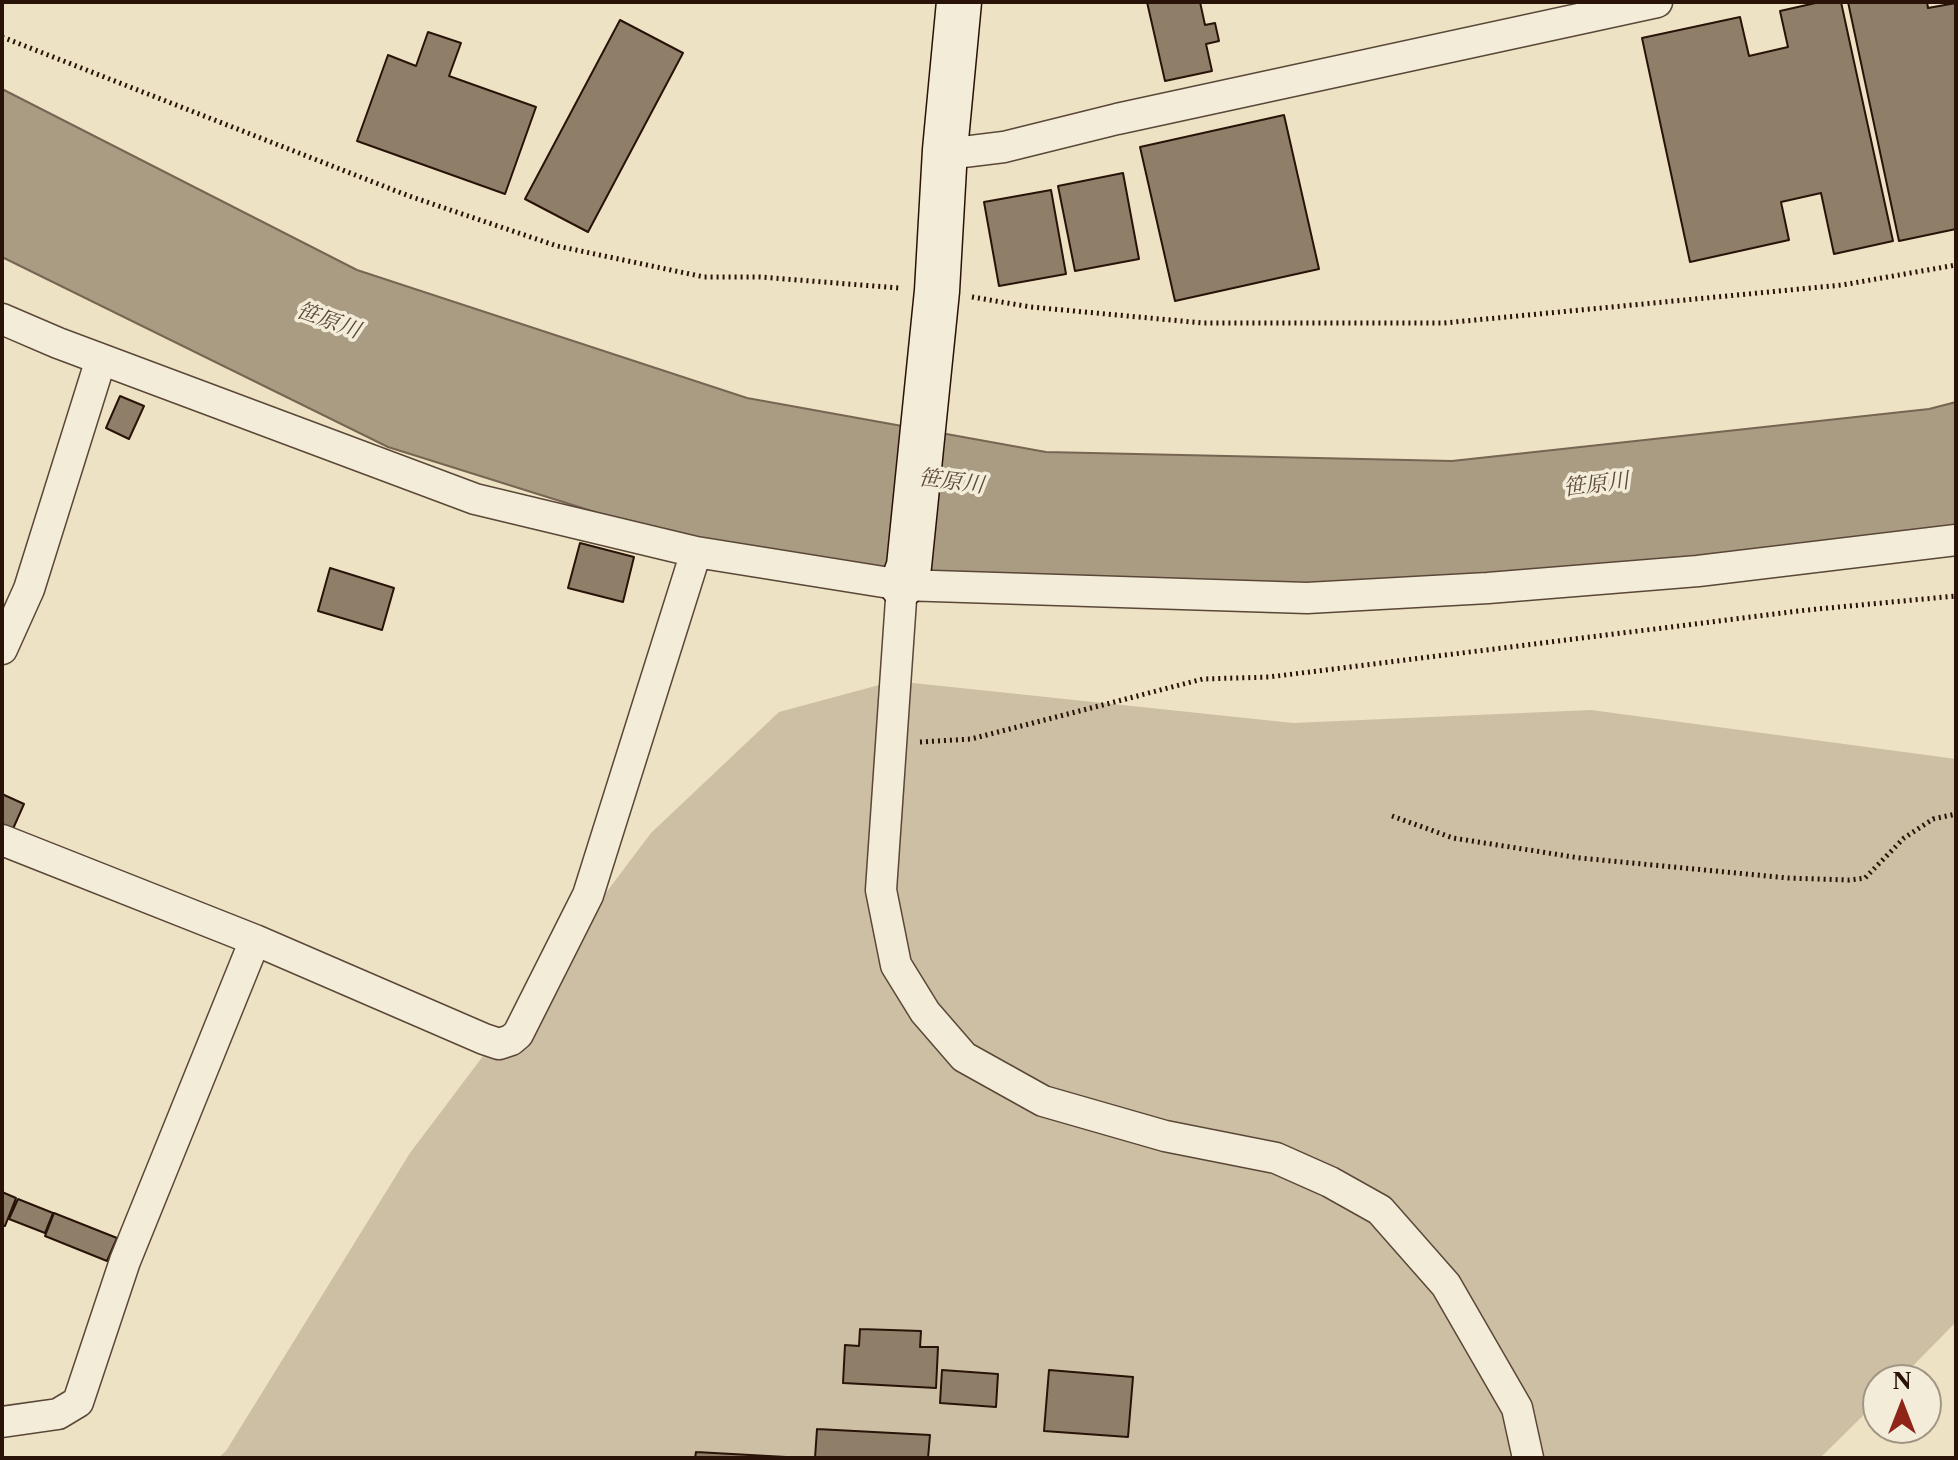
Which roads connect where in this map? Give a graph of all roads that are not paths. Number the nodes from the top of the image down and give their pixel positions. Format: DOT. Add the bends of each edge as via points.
graph roads {
  1 [pos="959,2"];
  2 [pos="1657,2"];
  3 [pos="945,150"];
  4 [pos="2,319"];
  5 [pos="101,359"];
  6 [pos="1956,540"];
  7 [pos="696,552"];
  8 [pos="906,575"];
  9 [pos="2,649"];
  10 [pos="2,840"];
  11 [pos="255,940"];
  12 [pos="2,1422"];
  13 [pos="1528,1458"];
  1 -- 3 [label="street"];
  2 -- 3 [label="street" via="1004,147"];
  3 -- 8 [label="street" via="937,291"];
  4 -- 5 [label="street"];
  5 -- 7 [label="street" via="475,499"];
  5 -- 9 [label="street" via="29,589"];
  6 -- 8 [label="street" via="1698,571 1307,598"];
  7 -- 8 [label="street"];
  7 -- 11 [label="street" via="588,895 518,1034 499,1044 484,1039"];
  8 -- 13 [label="street" via="881,890 896,965 925,1012 964,1057 1043,1101 1165,1136 1276,1158 1380,1210 1446,1285 1517,1408"];
  10 -- 11 [label="street"];
  11 -- 12 [label="street" via="125,1261 78,1402 58,1414"];
}
